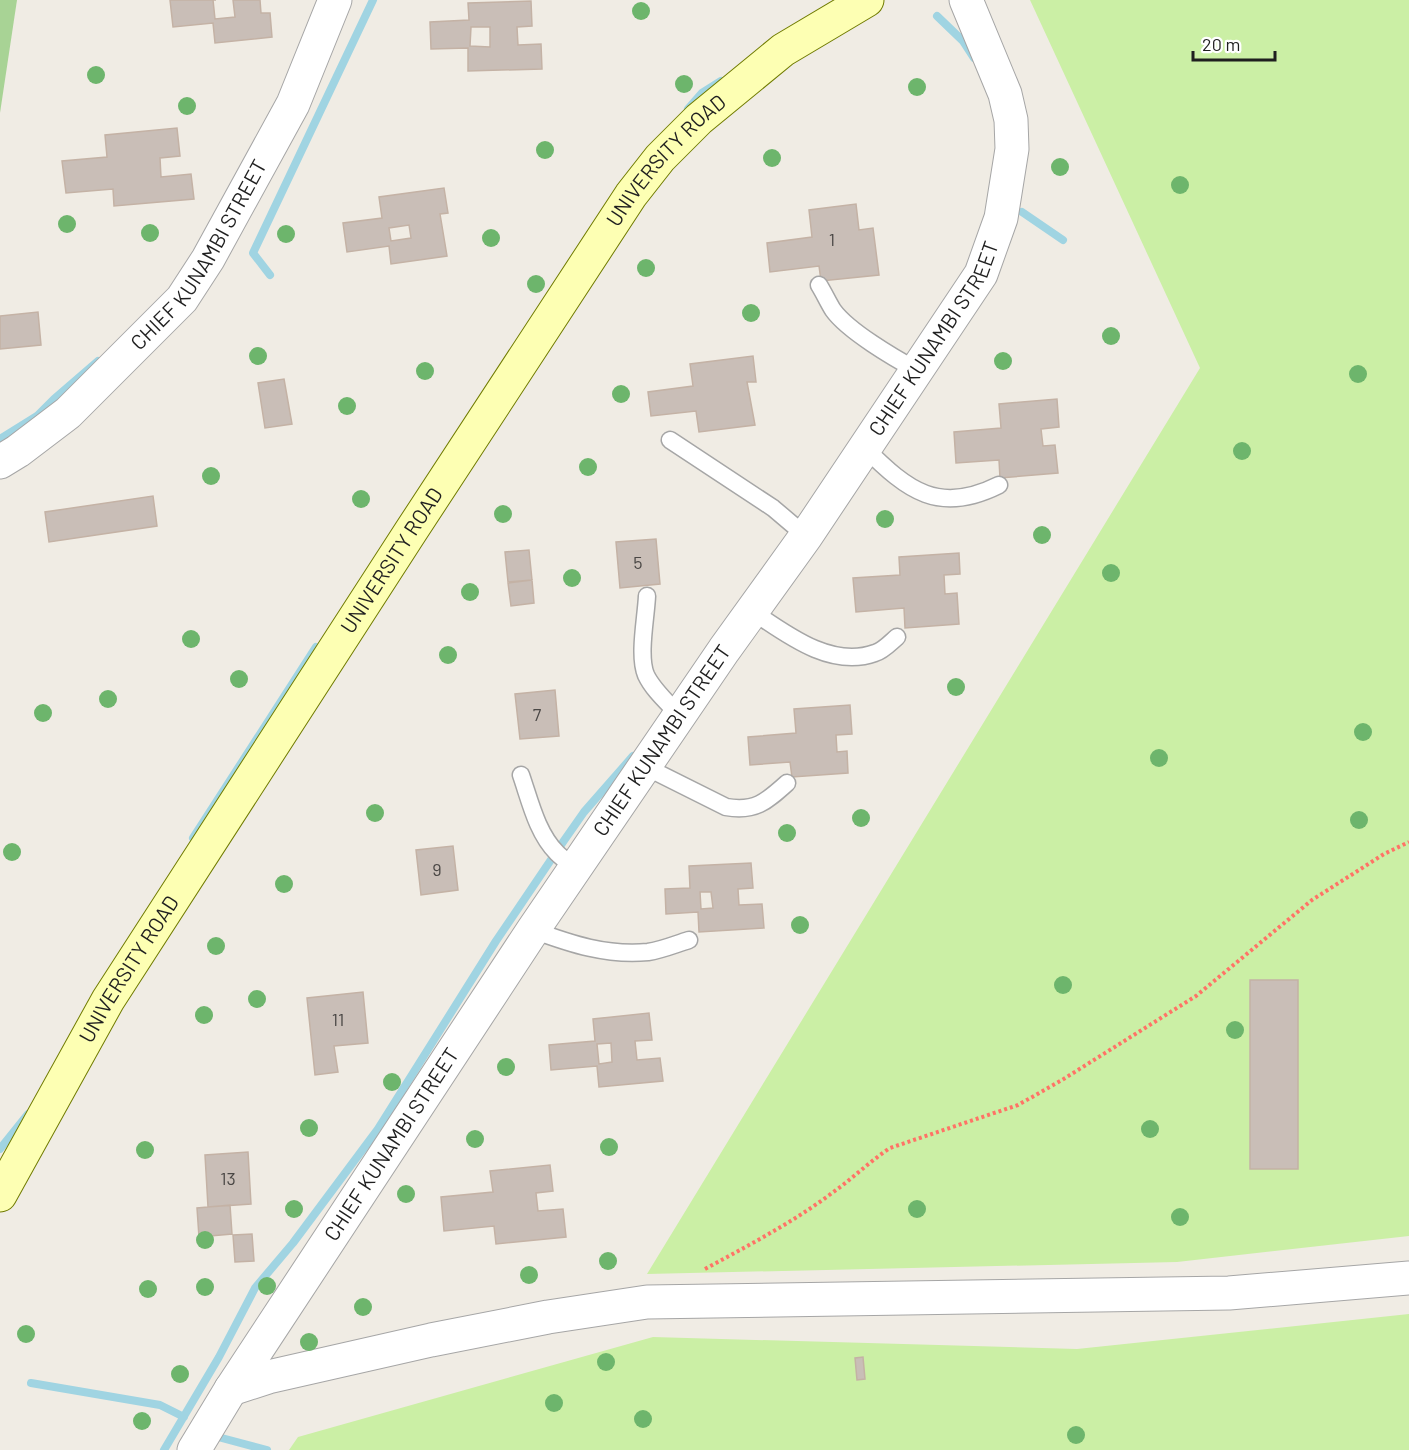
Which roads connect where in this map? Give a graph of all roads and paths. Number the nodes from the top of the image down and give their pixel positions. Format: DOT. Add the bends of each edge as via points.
graph roads {
  1 [pos="335,0"];
  2 [pos="867,0"];
  3 [pos="966,0"];
  4 [pos="819,285"];
  5 [pos="918,371"];
  6 [pos="670,440"];
  7 [pos="865,448"];
  8 [pos="0,462"];
  9 [pos="999,485"];
  10 [pos="806,536"];
  11 [pos="647,596"];
  12 [pos="752,611"];
  13 [pos="897,637"];
  14 [pos="679,715"];
  15 [pos="644,766"];
  16 [pos="521,775"];
  17 [pos="787,783"];
  18 [pos="1409,842"];
  19 [pos="575,868"];
  20 [pos="533,930"];
  21 [pos="689,940"];
  22 [pos="0,1195"];
  23 [pos="698,1274"];
  24 [pos="1409,1278"];
  25 [pos="231,1389"];
  26 [pos="194,1450"];
  1 -- 8 [label="street, CHIEF KUNAMBI STREET" via="293,104 208,260 182,299 68,413"];
  2 -- 22 [label="street, UNIVERSITY ROAD" via="783,50 699,119 660,158 631,195 108,1000"];
  3 -- 5 [label="street, CHIEF KUNAMBI STREET" via="1005,94 1012,149 1001,218 981,274"];
  4 -- 5 [label="lane" via="841,318"];
  5 -- 7 [label="street, CHIEF KUNAMBI STREET"];
  6 -- 10 [label="lane" via="773,508"];
  7 -- 9 [label="lane" via="891,474 928,495 963,499"];
  7 -- 10 [label="street, CHIEF KUNAMBI STREET"];
  10 -- 12 [label="street, CHIEF KUNAMBI STREET"];
  11 -- 14 [label="lane" via="644,666 647,677"];
  12 -- 13 [label="lane" via="790,636 830,654 857,657 877,653"];
  12 -- 14 [label="street, CHIEF KUNAMBI STREET"];
  14 -- 15 [label="street, CHIEF KUNAMBI STREET"];
  15 -- 17 [label="lane" via="726,807 740,809 756,807"];
  15 -- 19 [label="street, CHIEF KUNAMBI STREET"];
  16 -- 19 [label="lane" via="547,839"];
  18 -- 23 [label="path" via="1312,900 1196,996 1062,1080 1018,1105 891,1148 789,1223"];
  19 -- 20 [label="street, CHIEF KUNAMBI STREET"];
  20 -- 21 [label="lane" via="576,946 616,953 650,952"];
  20 -- 25 [label="street, CHIEF KUNAMBI STREET"];
  24 -- 25 [label="street" via="1229,1293 647,1302 432,1340"];
  25 -- 26 [label="street, CHIEF KUNAMBI STREET"];
}
